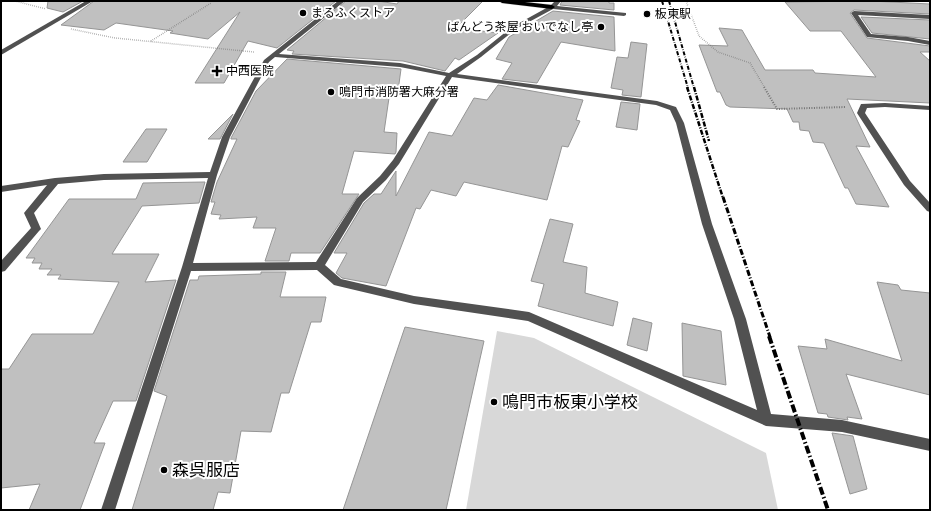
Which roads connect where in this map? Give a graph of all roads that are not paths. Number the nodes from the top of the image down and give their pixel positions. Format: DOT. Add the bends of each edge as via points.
graph roads {
  1 [pos="90,1"];
  2 [pos="342,1"];
  3 [pos="502,1"];
  4 [pos="558,1"];
  5 [pos="552,7"];
  6 [pos="624,14"];
  7 [pos="930,17"];
  8 [pos="930,43"];
  9 [pos="1,53"];
  10 [pos="272,55"];
  11 [pos="450,75"];
  12 [pos="930,108"];
  13 [pos="213,175"];
  14 [pos="55,181"];
  15 [pos="1,189"];
  16 [pos="930,209"];
  17 [pos="319,266"];
  18 [pos="187,267"];
  19 [pos="1,268"];
  20 [pos="766,420"];
  21 [pos="930,445"];
  22 [pos="108,510"];
  1 -- 9 [label="street"];
  2 -- 10 [label="street"];
  3 -- 5 [label="main road"];
  4 -- 5 [label="street"];
  5 -- 6 [label="street"];
  5 -- 11 [label="street" via="514,28"];
  7 -- 8 [label="street" via="854,14 869,36"];
  10 -- 11 [label="street" via="400,65"];
  10 -- 13 [label="street" via="266,61 226,138"];
  11 -- 17 [label="street" via="396,162 360,200"];
  11 -- 20 [label="street" via="657,103 672,109 680,123 707,224 740,319"];
  12 -- 16 [label="street" via="864,106 861,113 907,183"];
  13 -- 14 [label="street" via="104,177"];
  13 -- 18 [label="street"];
  14 -- 15 [label="street"];
  14 -- 19 [label="street" via="29,213 36,230"];
  17 -- 18 [label="street"];
  17 -- 20 [label="street" via="338,282 414,300 529,318"];
  18 -- 22 [label="street"];
  20 -- 21 [label="street" via="842,426"];
}
